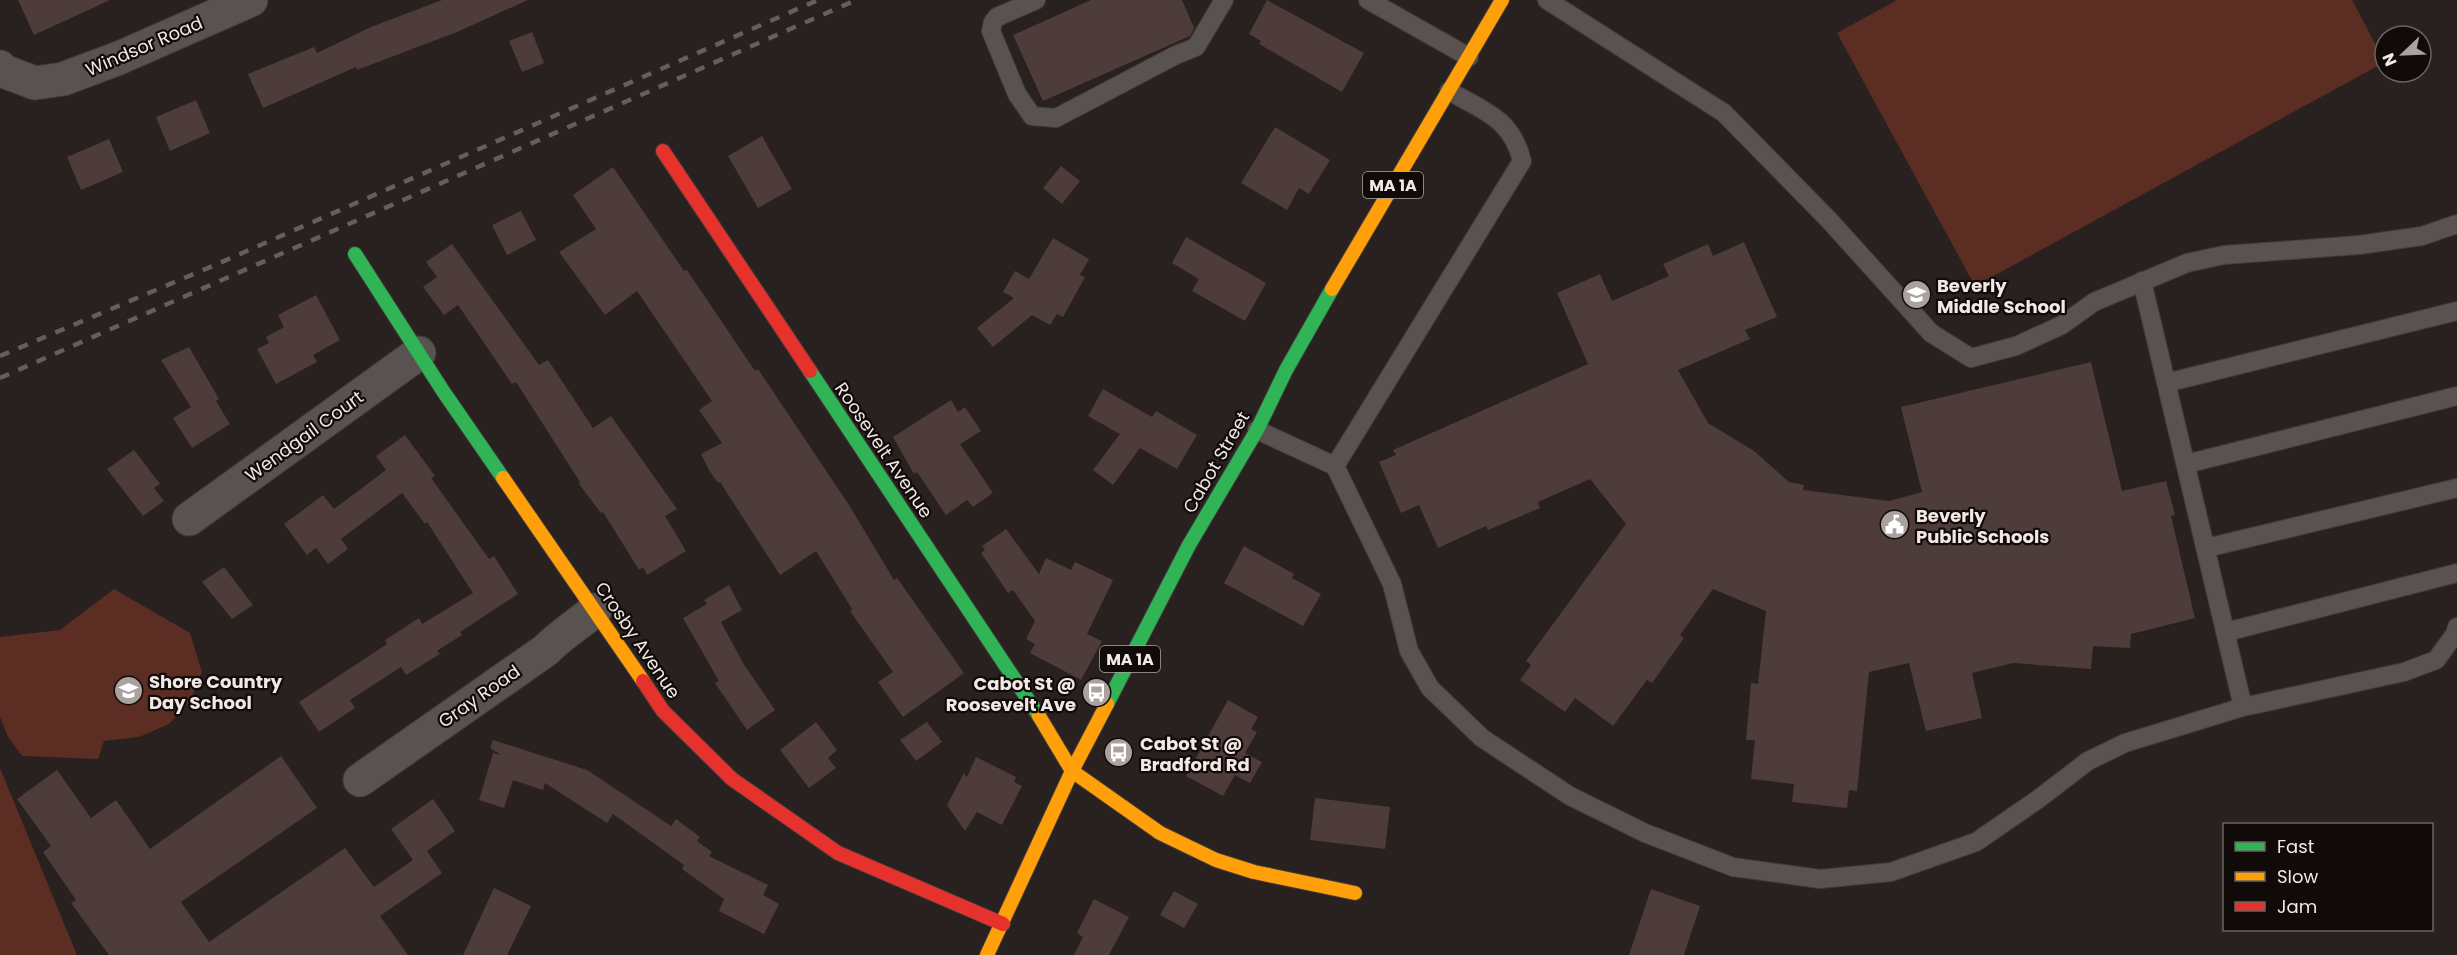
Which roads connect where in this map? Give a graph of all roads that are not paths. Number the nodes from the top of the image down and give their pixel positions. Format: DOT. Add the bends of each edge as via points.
graph roads {
  1 [pos="251,0"];
  2 [pos="1036,0"];
  3 [pos="1224,0"];
  4 [pos="1368,0"];
  5 [pos="1502,0"];
  6 [pos="1547,0"];
  7 [pos="1469,57"];
  8 [pos="0,67"];
  9 [pos="1449,91"];
  10 [pos="663,151"];
  11 [pos="2457,224"];
  12 [pos="355,254"];
  13 [pos="2142,281"];
  14 [pos="2457,312"];
  15 [pos="419,353"];
  16 [pos="2166,383"];
  17 [pos="2457,396"];
  18 [pos="1257,429"];
  19 [pos="2186,464"];
  20 [pos="1335,466"];
  21 [pos="2457,488"];
  22 [pos="189,519"];
  23 [pos="2206,548"];
  24 [pos="2457,573"];
  25 [pos="596,610"];
  26 [pos="2457,627"];
  27 [pos="2226,632"];
  28 [pos="2243,707"];
  29 [pos="1072,771"];
  30 [pos="360,780"];
  31 [pos="1355,893"];
  32 [pos="1003,924"];
  33 [pos="987,955"];
  1 -- 8 [label="street, Windsor Road" via="63,80 35,83"];
  2 -- 3 [label="lane" via="998,17 991,31 1017,94 1032,116 1056,118 1196,47"];
  4 -- 7 [label="lane"];
  5 -- 7 [label="main road, Cabot Street / MA 1A"];
  6 -- 13 [label="lane" via="1724,113 1829,220 1931,333 1971,358 2016,346 2062,325 2094,302"];
  7 -- 9 [label="main road, Cabot Street / MA 1A"];
  9 -- 18 [label="main road, Cabot Street / MA 1A" via="1342,271"];
  9 -- 20 [label="lane" via="1505,123 1522,161"];
  10 -- 29 [label="main road, Roosevelt Avenue" via="1019,684"];
  11 -- 13 [label="lane" via="2422,236 2224,255 2187,262"];
  12 -- 15 [label="main road, Crosby Avenue"];
  13 -- 16 [label="lane"];
  14 -- 16 [label="lane"];
  15 -- 22 [label="street, Wendgail Court"];
  15 -- 25 [label="main road, Crosby Avenue"];
  16 -- 19 [label="lane"];
  17 -- 19 [label="lane"];
  18 -- 20 [label="lane"];
  18 -- 29 [label="main road, Cabot Street / MA 1A" via="1189,545"];
  19 -- 23 [label="lane"];
  20 -- 28 [label="lane" via="1392,584 1409,651 1430,688 1482,738 1570,796 1645,833 1733,867 1820,879 1890,873 1976,842 2088,760 2125,743"];
  21 -- 23 [label="lane"];
  23 -- 27 [label="lane"];
  24 -- 27 [label="lane"];
  25 -- 30 [label="street, Gray Road" via="546,650"];
  25 -- 32 [label="main road, Crosby Avenue" via="663,711 732,779 838,853"];
  26 -- 28 [label="lane" via="2436,660 2404,672"];
  27 -- 28 [label="lane"];
  29 -- 31 [label="main road" via="1160,833 1216,860"];
  29 -- 32 [label="main road, Cabot Street / MA 1A"];
  32 -- 33 [label="main road, Cabot Street / MA 1A"];
}
